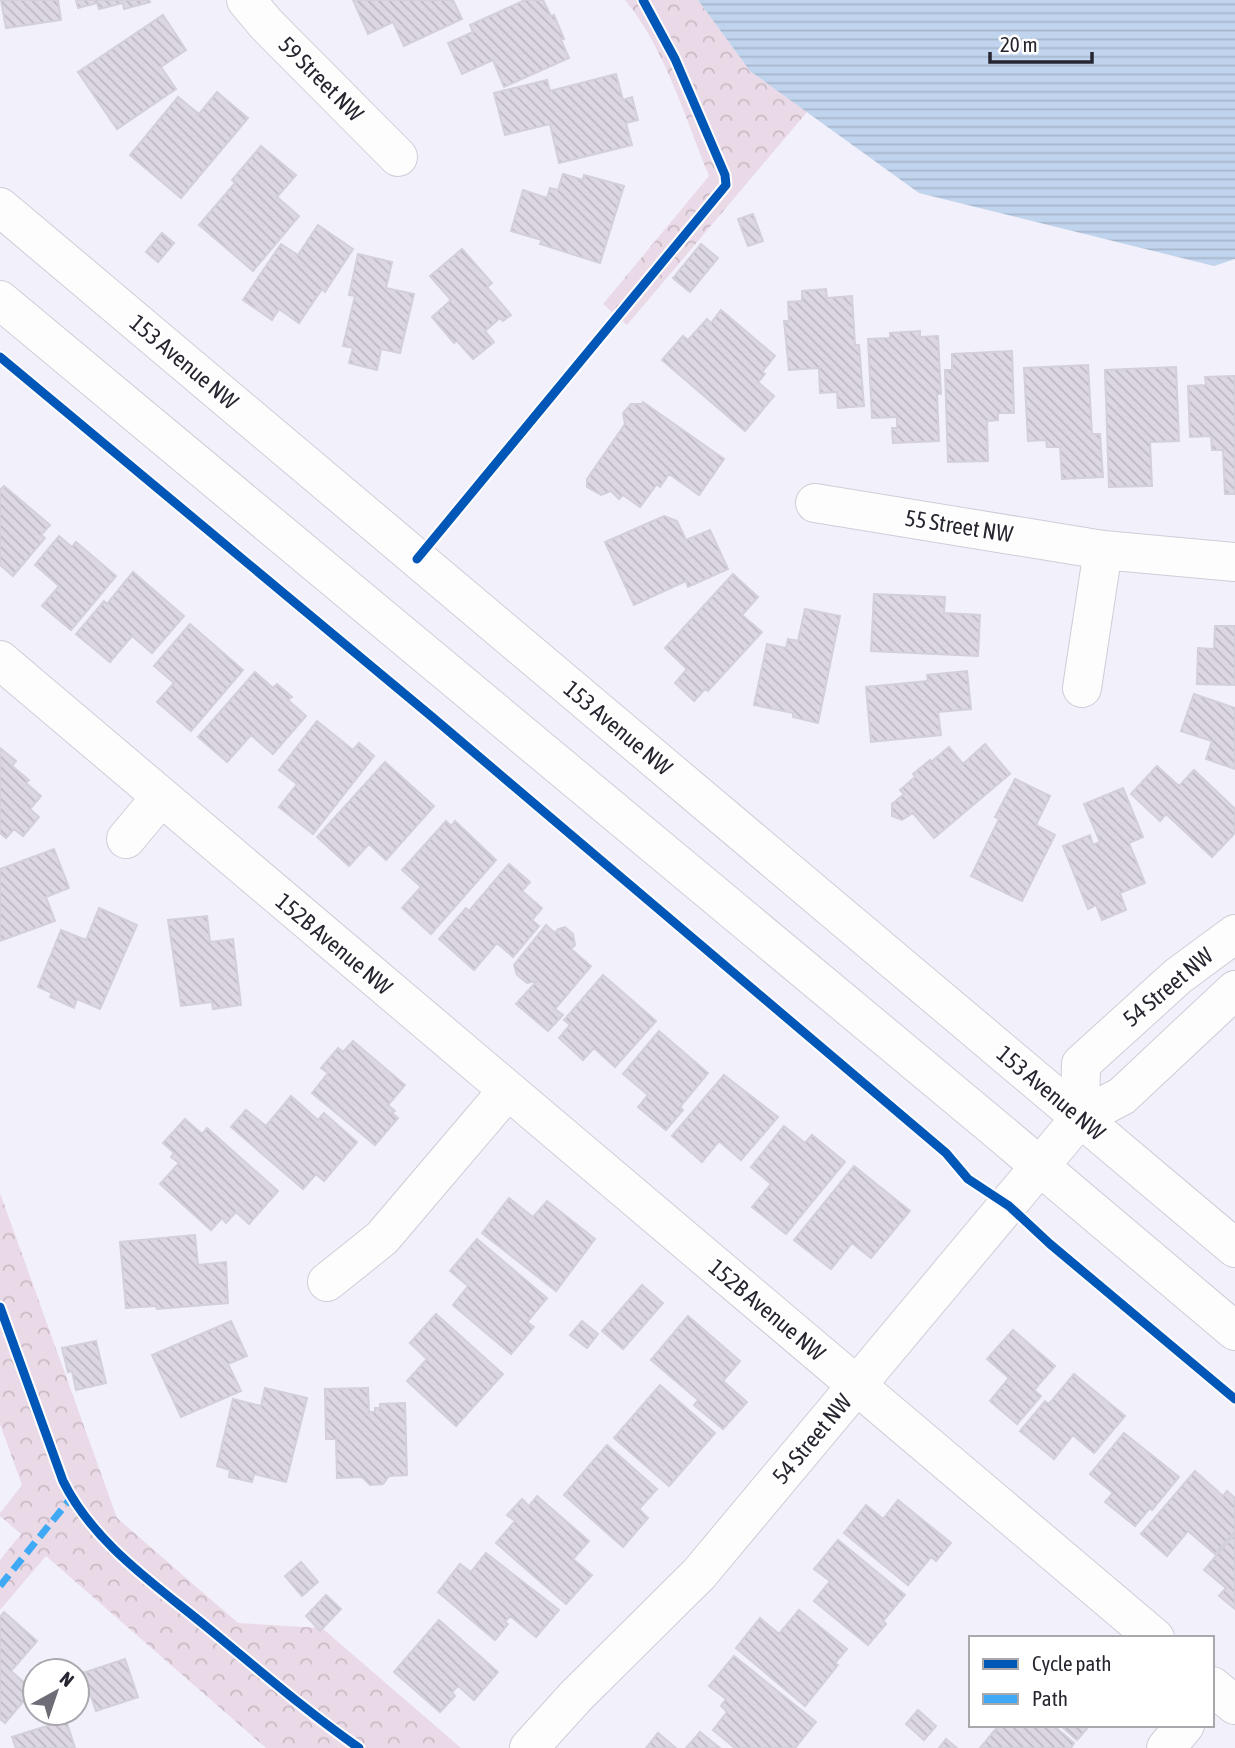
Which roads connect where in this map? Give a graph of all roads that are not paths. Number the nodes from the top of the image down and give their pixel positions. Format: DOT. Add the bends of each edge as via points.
graph roads {
  1 [pos="246,0"];
  2 [pos="398,157"];
  3 [pos="0,207"];
  4 [pos="0,300"];
  5 [pos="815,503"];
  6 [pos="1103,550"];
  7 [pos="1235,562"];
  8 [pos="0,660"];
  9 [pos="1082,688"];
  10 [pos="161,797"];
  11 [pos="126,839"];
  12 [pos="1235,933"];
  13 [pos="1235,990"];
  14 [pos="507,1091"];
  15 [pos="1080,1118"];
  16 [pos="1040,1167"];
  17 [pos="1235,1248"];
  18 [pos="327,1282"];
  19 [pos="1235,1331"];
  20 [pos="857,1386"];
  21 [pos="1153,1636"];
  22 [pos="1183,1727"];
  23 [pos="529,1748"];
  24 [pos="1166,1748"];
  1 -- 2 [label="street, 59 Street NW"];
  3 -- 15 [label="street, 153 Avenue NW"];
  4 -- 16 [label="street"];
  5 -- 6 [label="street, 55 Street NW"];
  6 -- 7 [label="street, 55 Street NW"];
  6 -- 9 [label="street"];
  8 -- 10 [label="street, 152B Avenue NW"];
  10 -- 11 [label="street"];
  10 -- 14 [label="street, 152B Avenue NW"];
  12 -- 15 [label="street, 54 Street NW" via="1178,976 1081,1064"];
  13 -- 15 [label="street, 54 Street NW" via="1122,1096"];
  14 -- 18 [label="street" via="382,1238"];
  14 -- 20 [label="street, 152B Avenue NW"];
  15 -- 16 [label="street, 54 Street NW"];
  15 -- 17 [label="street, 153 Avenue NW"];
  16 -- 19 [label="street"];
  16 -- 20 [label="street, 54 Street NW"];
  20 -- 21 [label="street, 152B Avenue NW"];
  20 -- 23 [label="street, 54 Street NW" via="699,1574"];
  22 -- 24 [label="street"];
}
